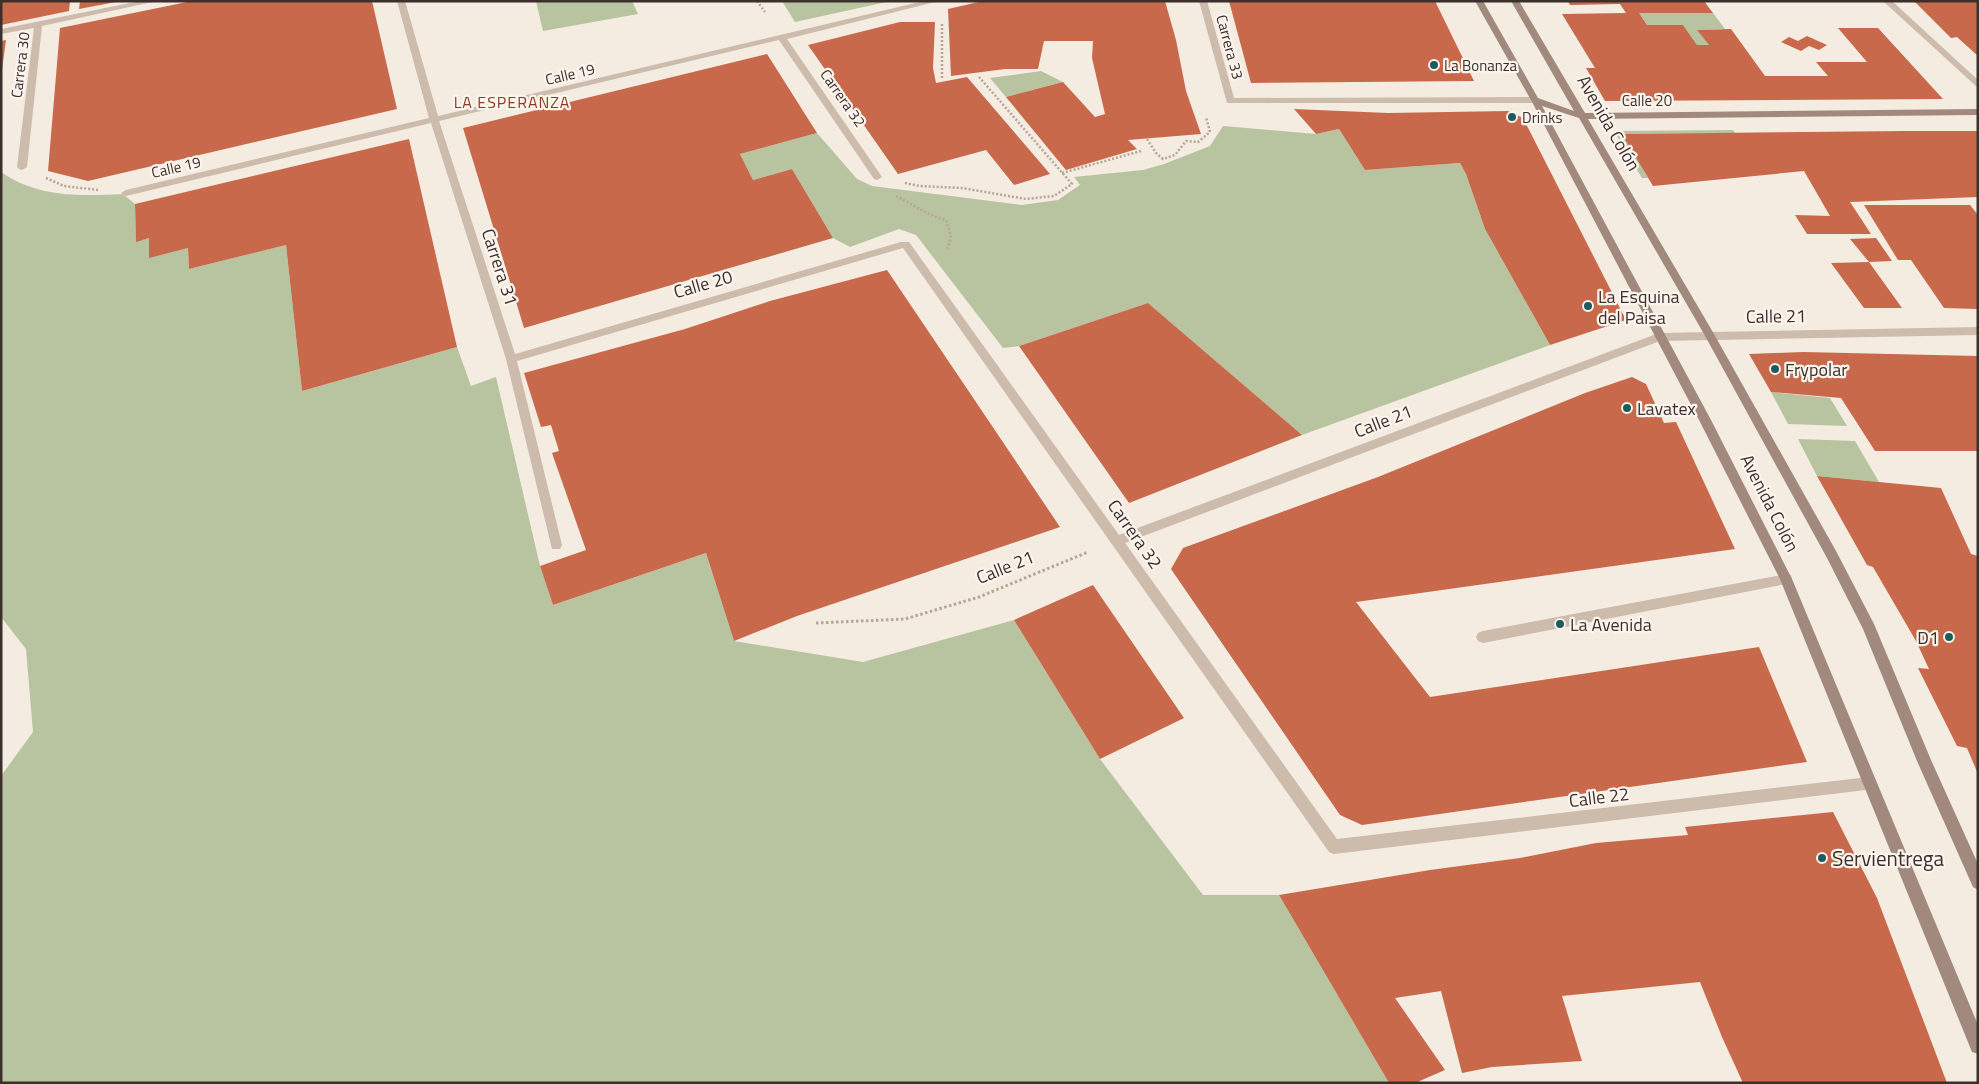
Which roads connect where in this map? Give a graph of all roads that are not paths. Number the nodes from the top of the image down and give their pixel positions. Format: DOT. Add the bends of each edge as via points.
graph roads {
  1 [pos="153,1"];
  2 [pos="401,1"];
  3 [pos="934,1"];
  4 [pos="1203,1"];
  5 [pos="1479,1"];
  6 [pos="1515,1"];
  7 [pos="1887,1"];
  8 [pos="38,25"];
  9 [pos="1,32"];
  10 [pos="782,38"];
  11 [pos="1978,84"];
  12 [pos="1230,100"];
  13 [pos="1535,100"];
  14 [pos="1978,112"];
  15 [pos="1582,116"];
  16 [pos="434,120"];
  17 [pos="22,168"];
  18 [pos="877,177"];
  19 [pos="126,193"];
  20 [pos="905,244"];
  21 [pos="1978,331"];
  22 [pos="1709,334"];
  23 [pos="1659,337"];
  24 [pos="510,359"];
  25 [pos="1116,541"];
  26 [pos="556,545"];
  27 [pos="1786,579"];
  28 [pos="1483,637"];
  29 [pos="1869,784"];
  30 [pos="1334,847"];
  31 [pos="1978,882"];
  32 [pos="1978,1046"];
  1 -- 8 [label="street"];
  2 -- 16 [label="street, Carrera 31"];
  3 -- 10 [label="street, Calle 19"];
  4 -- 12 [label="street, Carrera 33"];
  5 -- 13 [label="main road, Avenida Colón"];
  6 -- 15 [label="main road, Avenida Colón"];
  7 -- 11 [label="street"];
  8 -- 9 [label="street"];
  8 -- 17 [label="street, Carrera 30"];
  10 -- 16 [label="street, Calle 19"];
  10 -- 18 [label="street, Carrera 32"];
  12 -- 13 [label="street, Calle 20"];
  13 -- 15 [label="main road, Calle 20"];
  13 -- 23 [label="main road, Avenida Colón"];
  14 -- 15 [label="main road, Calle 20"];
  15 -- 22 [label="main road, Avenida Colón"];
  16 -- 19 [label="street, Calle 19"];
  16 -- 24 [label="street, Carrera 31"];
  20 -- 24 [label="street, Calle 20"];
  20 -- 25 [label="street, Carrera 32"];
  21 -- 22 [label="street, Calle 21"];
  22 -- 23 [label="street, Calle 21"];
  22 -- 31 [label="main road, Avenida Colón" via="1869,628"];
  23 -- 25 [label="street, Calle 21"];
  23 -- 27 [label="main road, Avenida Colón"];
  24 -- 26 [label="street, Carrera 31"];
  25 -- 30 [label="street, Carrera 32"];
  27 -- 28 [label="street"];
  27 -- 29 [label="main road, Avenida Colón"];
  29 -- 30 [label="street, Calle 22"];
  29 -- 32 [label="main road, Avenida Colón"];
}
